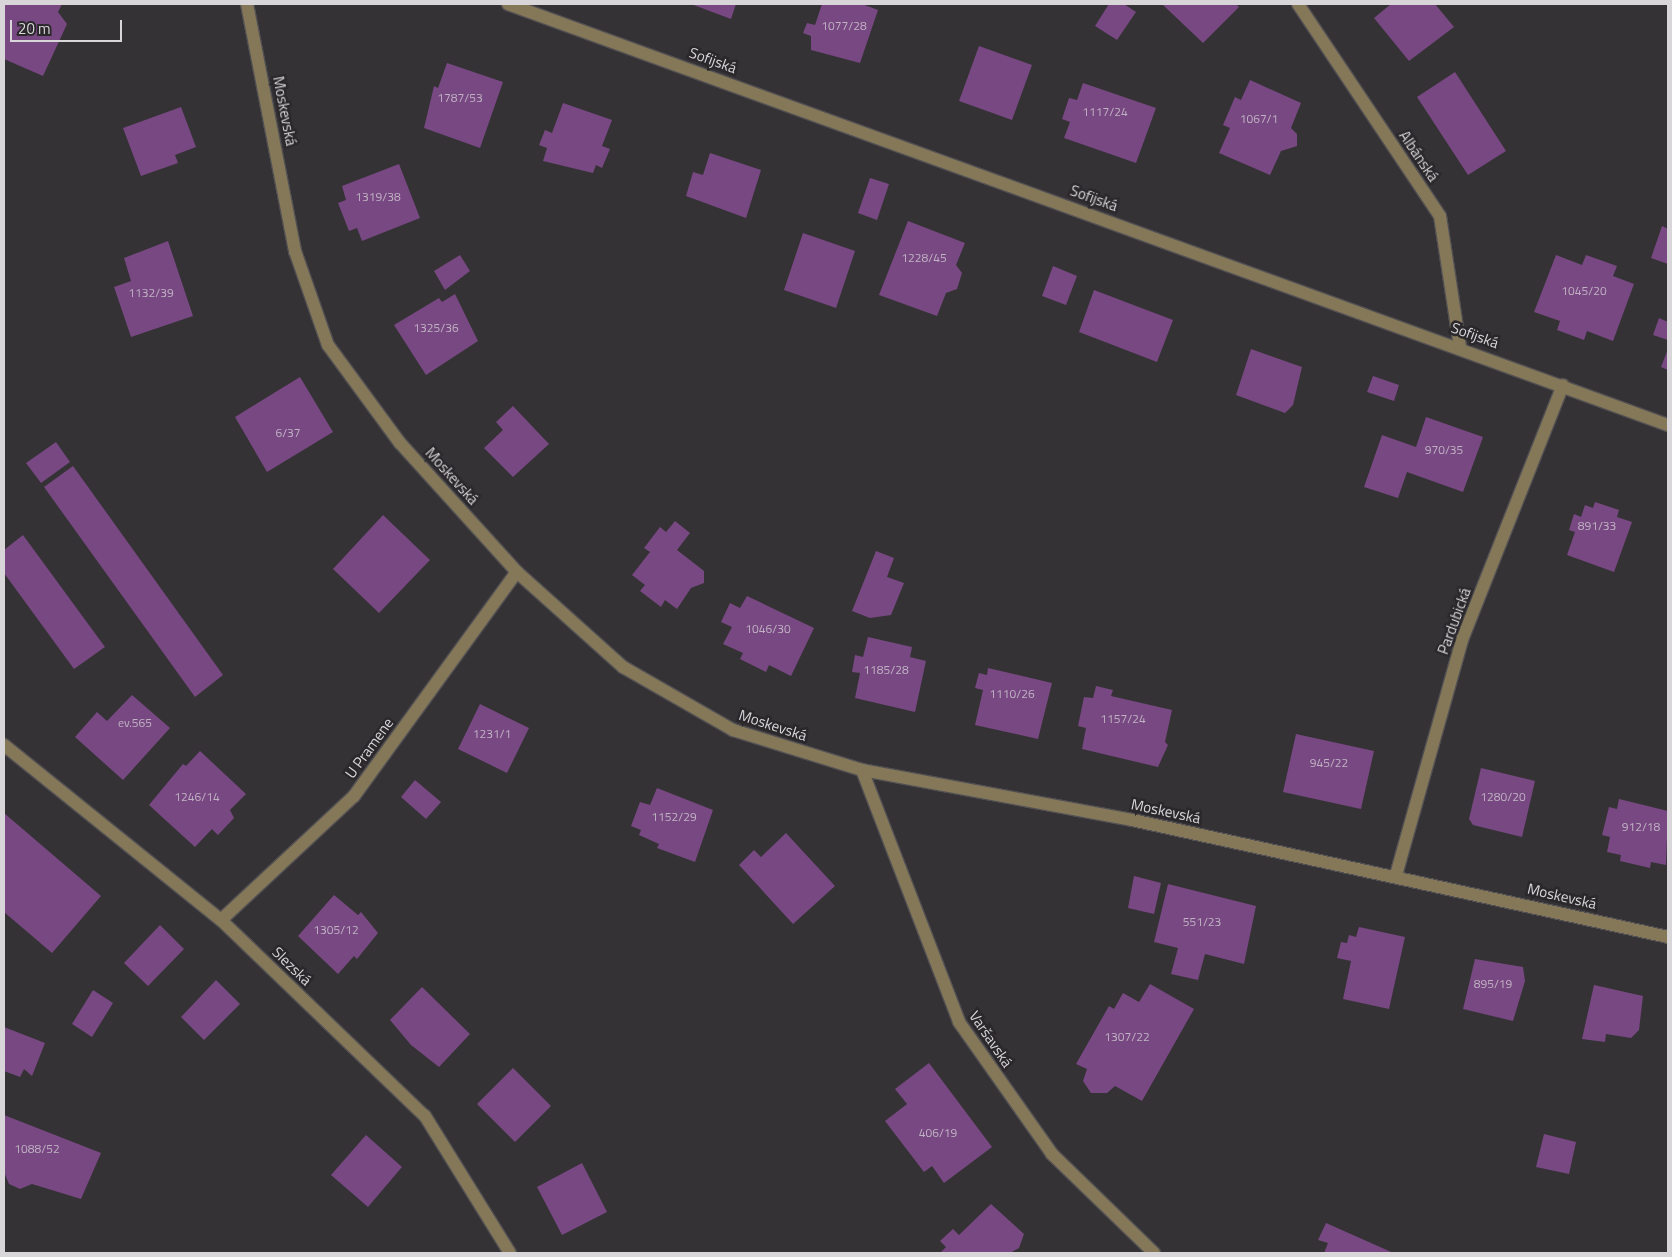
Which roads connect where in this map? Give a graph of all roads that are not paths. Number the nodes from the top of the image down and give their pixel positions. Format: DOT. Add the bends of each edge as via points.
graph roads {
  1 [pos="247,4"];
  2 [pos="508,4"];
  3 [pos="1298,4"];
  4 [pos="1460,347"];
  5 [pos="1563,385"];
  6 [pos="1668,425"];
  7 [pos="517,572"];
  8 [pos="4,745"];
  9 [pos="862,770"];
  10 [pos="1396,875"];
  11 [pos="221,920"];
  12 [pos="1668,937"];
  13 [pos="510,1253"];
  14 [pos="1154,1253"];
  1 -- 7 [label="street, Moskevská" via="295,251 328,345 400,443"];
  2 -- 4 [label="street, Sofijská"];
  3 -- 4 [label="street, Albánská" via="1440,216"];
  4 -- 5 [label="street, Sofijská"];
  5 -- 6 [label="street, Sofijská"];
  5 -- 10 [label="street, Pardubická" via="1462,640"];
  7 -- 9 [label="street, Moskevská" via="623,667 733,730"];
  7 -- 11 [label="street, U Pramene" via="354,796"];
  8 -- 11 [label="street, Slezská"];
  9 -- 10 [label="street, Moskevská"];
  9 -- 14 [label="street, Varšavská" via="959,1022 1052,1154"];
  10 -- 12 [label="street, Moskevská"];
  11 -- 13 [label="street, Slezská" via="425,1116"];
}
